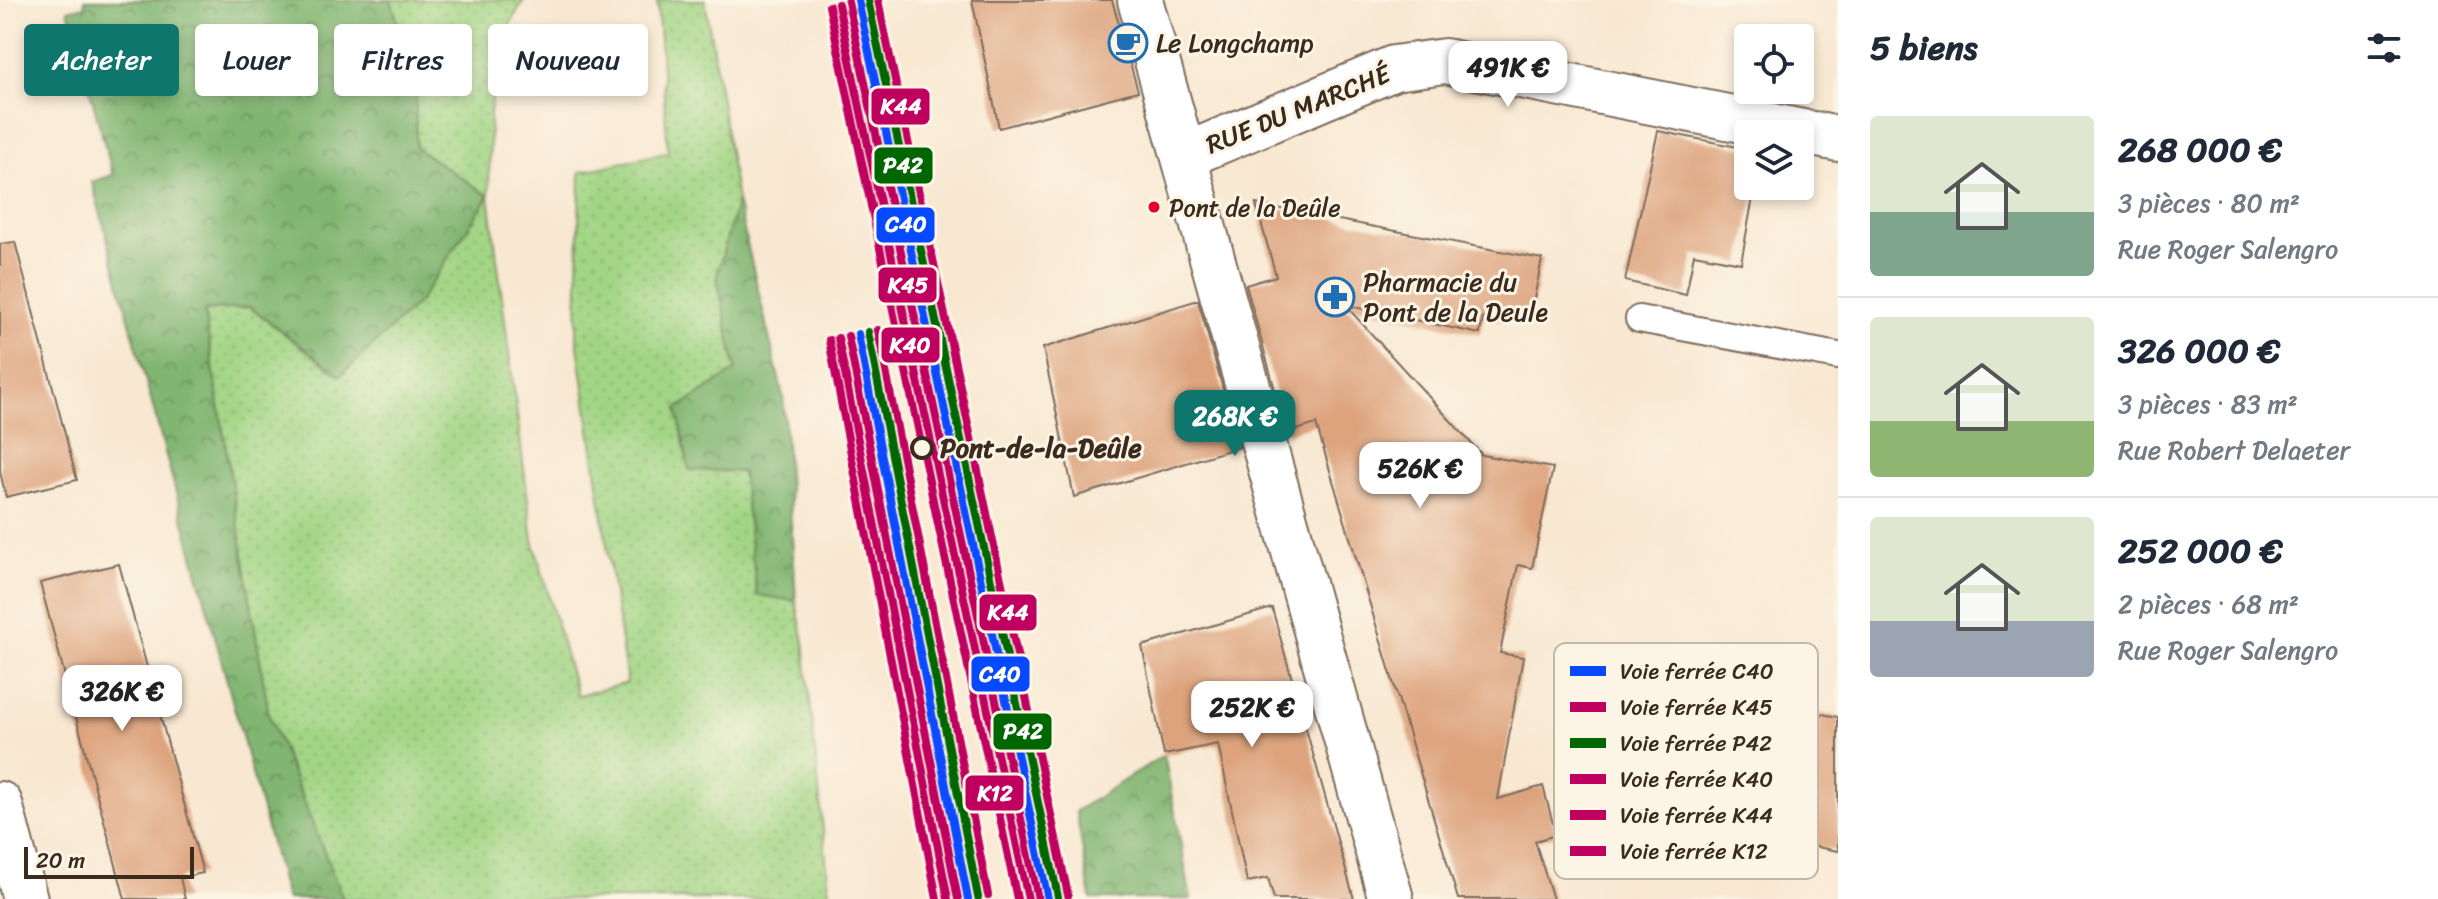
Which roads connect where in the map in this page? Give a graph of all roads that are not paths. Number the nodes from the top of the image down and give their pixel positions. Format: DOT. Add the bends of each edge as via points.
graph roads {
  1 [pos="1140,0"];
  2 [pos="1838,139"];
  3 [pos="1184,156"];
  4 [pos="1639,319"];
  5 [pos="1838,356"];
  6 [pos="0,804"];
  7 [pos="25,899"];
  8 [pos="1391,899"];
  1 -- 3 [label="street"];
  2 -- 3 [label="street, RUE DU MARCHÉ" via="1445,61 1394,68"];
  3 -- 8 [label="street"];
  4 -- 5 [label="lane"];
  6 -- 7 [label="street"];
}
